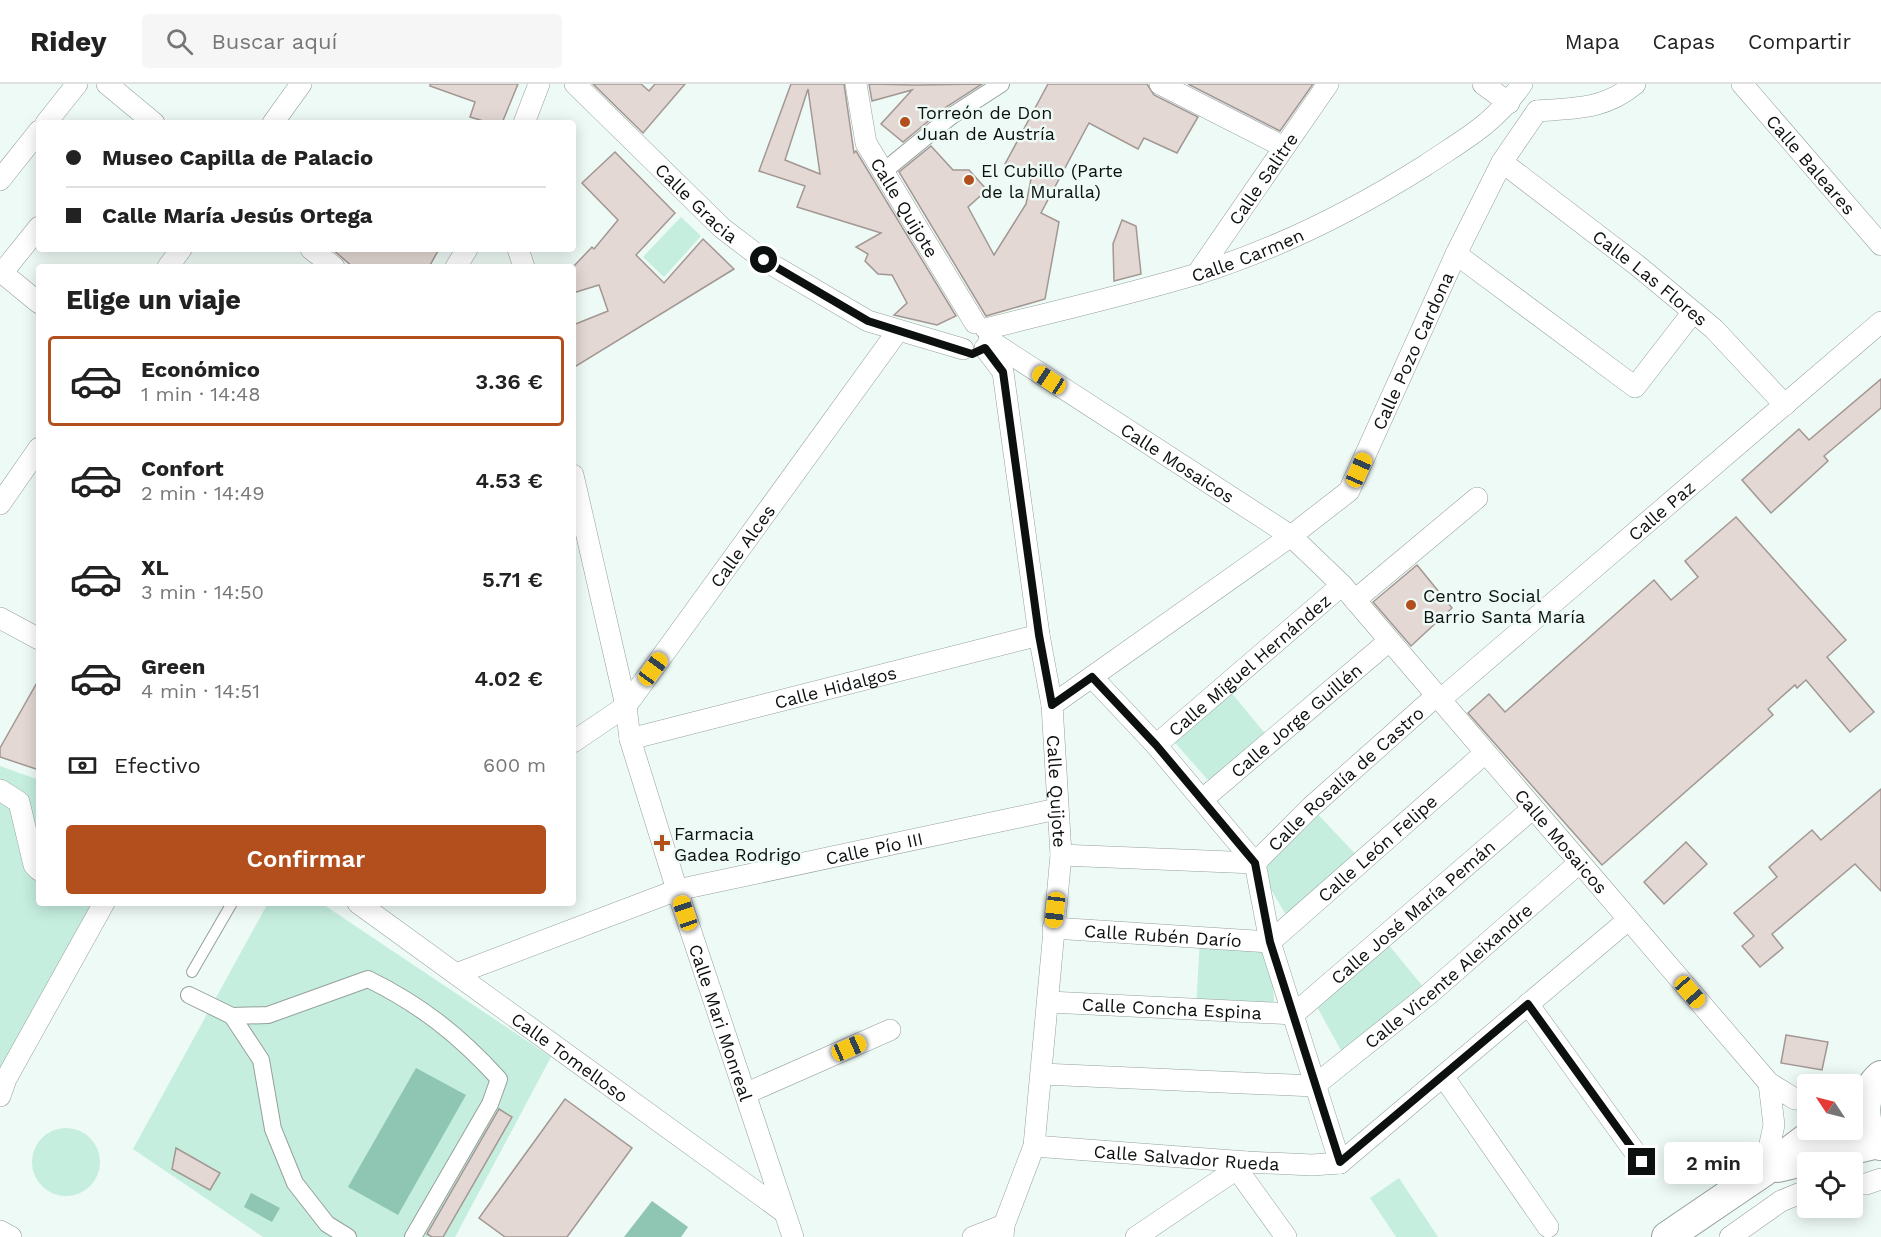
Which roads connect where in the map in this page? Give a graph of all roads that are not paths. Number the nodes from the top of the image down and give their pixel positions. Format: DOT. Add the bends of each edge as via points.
graph roads {
  1 [pos="77,84"];
  2 [pos="106,84"];
  3 [pos="301,84"];
  4 [pos="539,84"];
  5 [pos="575,84"];
  6 [pos="856,84"];
  7 [pos="1001,84"];
  8 [pos="1160,84"];
  9 [pos="1328,84"];
  10 [pos="1483,84"];
  11 [pos="1635,84"];
  12 [pos="1742,84"];
  13 [pos="1516,93"];
  14 [pos="1537,111"];
  15 [pos="130,115"];
  16 [pos="48,120"];
  17 [pos="145,120"];
  18 [pos="275,120"];
  19 [pos="525,120"];
  20 [pos="1485,126"];
  21 [pos="36,135"];
  22 [pos="1284,147"];
  23 [pos="1507,155"];
  24 [pos="884,171"];
  25 [pos="0,180"];
  26 [pos="36,231"];
  27 [pos="1881,245"];
  28 [pos="315,252"];
  29 [pos="1456,254"];
  30 [pos="330,264"];
  31 [pos="1,272"];
  32 [pos="1197,274"];
  33 [pos="36,301"];
  34 [pos="1693,312"];
  35 [pos="1881,322"];
  36 [pos="897,332"];
  37 [pos="976,337"];
  38 [pos="1785,405"];
  39 [pos="36,452"];
  40 [pos="576,488"];
  41 [pos="1477,498"];
  42 [pos="0,504"];
  43 [pos="1291,536"];
  44 [pos="1349,593"];
  45 [pos="0,618"];
  46 [pos="1039,635"];
  47 [pos="36,637"];
  48 [pos="1389,641"];
  49 [pos="1092,677"];
  50 [pos="1438,697"];
  51 [pos="1052,705"];
  52 [pos="626,706"];
  53 [pos="630,739"];
  54 [pos="576,740"];
  55 [pos="1156,745"];
  56 [pos="1485,753"];
  57 [pos="0,790"];
  58 [pos="1203,799"];
  59 [pos="1057,809"];
  60 [pos="1532,809"];
  61 [pos="1061,855"];
  62 [pos="1255,863"];
  63 [pos="1579,863"];
  64 [pos="36,867"];
  65 [pos="677,891"];
  66 [pos="99,906"];
  67 [pos="230,906"];
  68 [pos="362,906"];
  69 [pos="1628,920"];
  70 [pos="1053,928"];
  71 [pos="1270,942"];
  72 [pos="192,972"];
  73 [pos="456,974"];
  74 [pos="189,995"];
  75 [pos="1049,1002"];
  76 [pos="1528,1004"];
  77 [pos="1294,1014"];
  78 [pos="232,1016"];
  79 [pos="890,1030"];
  80 [pos="1042,1074"];
  81 [pos="1443,1076"];
  82 [pos="1768,1083"];
  83 [pos="1314,1086"];
  84 [pos="2,1087"];
  85 [pos="747,1093"];
  86 [pos="1797,1099"];
  87 [pos="1863,1104"];
  88 [pos="1805,1140"];
  89 [pos="1880,1144"];
  90 [pos="1034,1146"];
  91 [pos="1340,1162"];
  92 [pos="1642,1162"];
  93 [pos="1242,1166"];
  94 [pos="1764,1171"];
  95 [pos="1881,1179"];
  96 [pos="1863,1184"];
  97 [pos="1797,1194"];
  98 [pos="784,1212"];
  99 [pos="1548,1227"];
  100 [pos="0,1231"];
  101 [pos="1004,1231"];
  102 [pos="1141,1236"];
  103 [pos="11,1237"];
  104 [pos="348,1237"];
  105 [pos="413,1237"];
  106 [pos="793,1237"];
  107 [pos="973,1237"];
  108 [pos="1286,1237"];
  109 [pos="1667,1237"];
  110 [pos="1730,1237"];
  1 -- 16 [label="street"];
  2 -- 15 [label="street"];
  3 -- 18 [label="street"];
  4 -- 19 [label="street"];
  5 -- 36 [label="street, Calle Gracia" via="722,228 816,293"];
  6 -- 24 [label="street, Calle Quijote" via="866,143"];
  7 -- 24 [label="street" via="950,117"];
  8 -- 22 [label="street"];
  9 -- 22 [label="street, Calle Salitre"];
  10 -- 13 [label="street"];
  11 -- 14 [label="street" via="1599,105"];
  12 -- 27 [label="street, Calle Baleares"];
  13 -- 14 [label="street"];
  13 -- 20 [label="street, Calle Carmen"];
  14 -- 23 [label="street, Calle Pozo Cardona"];
  15 -- 17 [label="street"];
  20 -- 23 [label="street, Calle Las Flores"];
  20 -- 32 [label="street, Calle Carmen" via="1386,190 1283,241"];
  21 -- 25 [label="street"];
  22 -- 32 [label="street, Calle Salitre"];
  23 -- 29 [label="street, Calle Pozo Cardona"];
  23 -- 34 [label="street, Calle Las Flores"];
  24 -- 37 [label="street, Calle Quijote"];
  26 -- 31 [label="street"];
  28 -- 30 [label="street"];
  29 -- 34 [label="street" via="1635,387"];
  29 -- 43 [label="street, Calle Pozo Cardona" via="1349,491"];
  31 -- 33 [label="street"];
  32 -- 37 [label="street, Calle Carmen"];
  34 -- 38 [label="street, Calle Las Flores"];
  35 -- 38 [label="street, Calle Paz"];
  36 -- 37 [label="street, Calle Gracia"];
  36 -- 52 [label="street, Calle Alces"];
  37 -- 43 [label="street, Calle Mosaicos"];
  37 -- 46 [label="street, Calle Quijote" via="1003,372"];
  38 -- 50 [label="street, Calle Paz"];
  39 -- 42 [label="street"];
  40 -- 52 [label="street, Calle Mari Monreal"];
  41 -- 44 [label="street"];
  43 -- 44 [label="street, Calle Mosaicos"];
  43 -- 49 [label="street, Calle Pozo Cardona"];
  44 -- 48 [label="street, Calle Mosaicos"];
  44 -- 55 [label="street, Calle Miguel Hernández"];
  45 -- 47 [label="street"];
  46 -- 51 [label="street, Calle Quijote"];
  46 -- 53 [label="street, Calle Hidalgos"];
  48 -- 50 [label="street, Calle Mosaicos"];
  48 -- 58 [label="street, Calle Jorge Guillén"];
  49 -- 51 [label="street, Calle Pozo Cardona"];
  49 -- 55 [label="street"];
  50 -- 56 [label="street, Calle Mosaicos"];
  50 -- 62 [label="street, Calle Rosalía de Castro" via="1311,807"];
  51 -- 59 [label="street, Calle Quijote"];
  52 -- 53 [label="street, Calle Mari Monreal"];
  52 -- 54 [label="street, Calle Alces"];
  53 -- 65 [label="street, Calle Mari Monreal"];
  55 -- 58 [label="street"];
  56 -- 60 [label="street, Calle Mosaicos"];
  56 -- 71 [label="street, Calle León Felipe"];
  57 -- 64 [label="street" via="19,802"];
  58 -- 62 [label="street"];
  59 -- 61 [label="street, Calle Quijote"];
  59 -- 65 [label="street, Calle Pío III"];
  60 -- 63 [label="street, Calle Mosaicos"];
  60 -- 77 [label="street, Calle José María Pemán"];
  61 -- 62 [label="street"];
  61 -- 70 [label="street, Calle Quijote"];
  62 -- 71 [label="street"];
  63 -- 69 [label="street, Calle Mosaicos"];
  63 -- 83 [label="street, Calle Vicente Aleixandre" via="1429,994"];
  65 -- 73 [label="street, Calle Pío III"];
  65 -- 85 [label="street, Calle Mari Monreal"];
  66 -- 84 [label="street"];
  67 -- 72 [label="lane"];
  68 -- 73 [label="street, Calle Tomelloso"];
  69 -- 76 [label="street"];
  69 -- 82 [label="street, Calle Mosaicos"];
  70 -- 71 [label="street, Calle Rubén Darío"];
  70 -- 75 [label="street, Calle Quijote"];
  71 -- 77 [label="street"];
  73 -- 98 [label="street, Calle Tomelloso"];
  74 -- 78 [label="street"];
  75 -- 77 [label="street, Calle Concha Espina"];
  75 -- 80 [label="street, Calle Quijote"];
  76 -- 81 [label="street"];
  76 -- 92 [label="street"];
  77 -- 83 [label="street"];
  78 -- 104 [label="street" via="261,1060 273,1129 295,1183 327,1224"];
  78 -- 105 [label="street" via="268,1015 368,979 407,998 468,1045 499,1079 490,1104"];
  79 -- 85 [label="street"];
  80 -- 83 [label="street"];
  80 -- 90 [label="street, Calle Quijote"];
  81 -- 91 [label="street"];
  81 -- 99 [label="street"];
  82 -- 86 [label="street, Calle Mosaicos"];
  82 -- 94 [label="street" via="1774,1125"];
  83 -- 91 [label="street"];
  85 -- 98 [label="street, Calle Mari Monreal"];
  87 -- 89 [label="main road" via="1868,1129"];
  88 -- 94 [label="main road"];
  89 -- 94 [label="main road"];
  90 -- 93 [label="street, Calle Salvador Rueda"];
  90 -- 101 [label="street, Calle Quijote"];
  91 -- 93 [label="street, Calle Salvador Rueda"];
  93 -- 102 [label="street"];
  93 -- 108 [label="street"];
  94 -- 109 [label="main road"];
  95 -- 96 [label="street"];
  97 -- 110 [label="street" via="1781,1201"];
  98 -- 106 [label="street, Calle Mari Monreal"];
  100 -- 103 [label="street"];
  101 -- 107 [label="street"];
}
